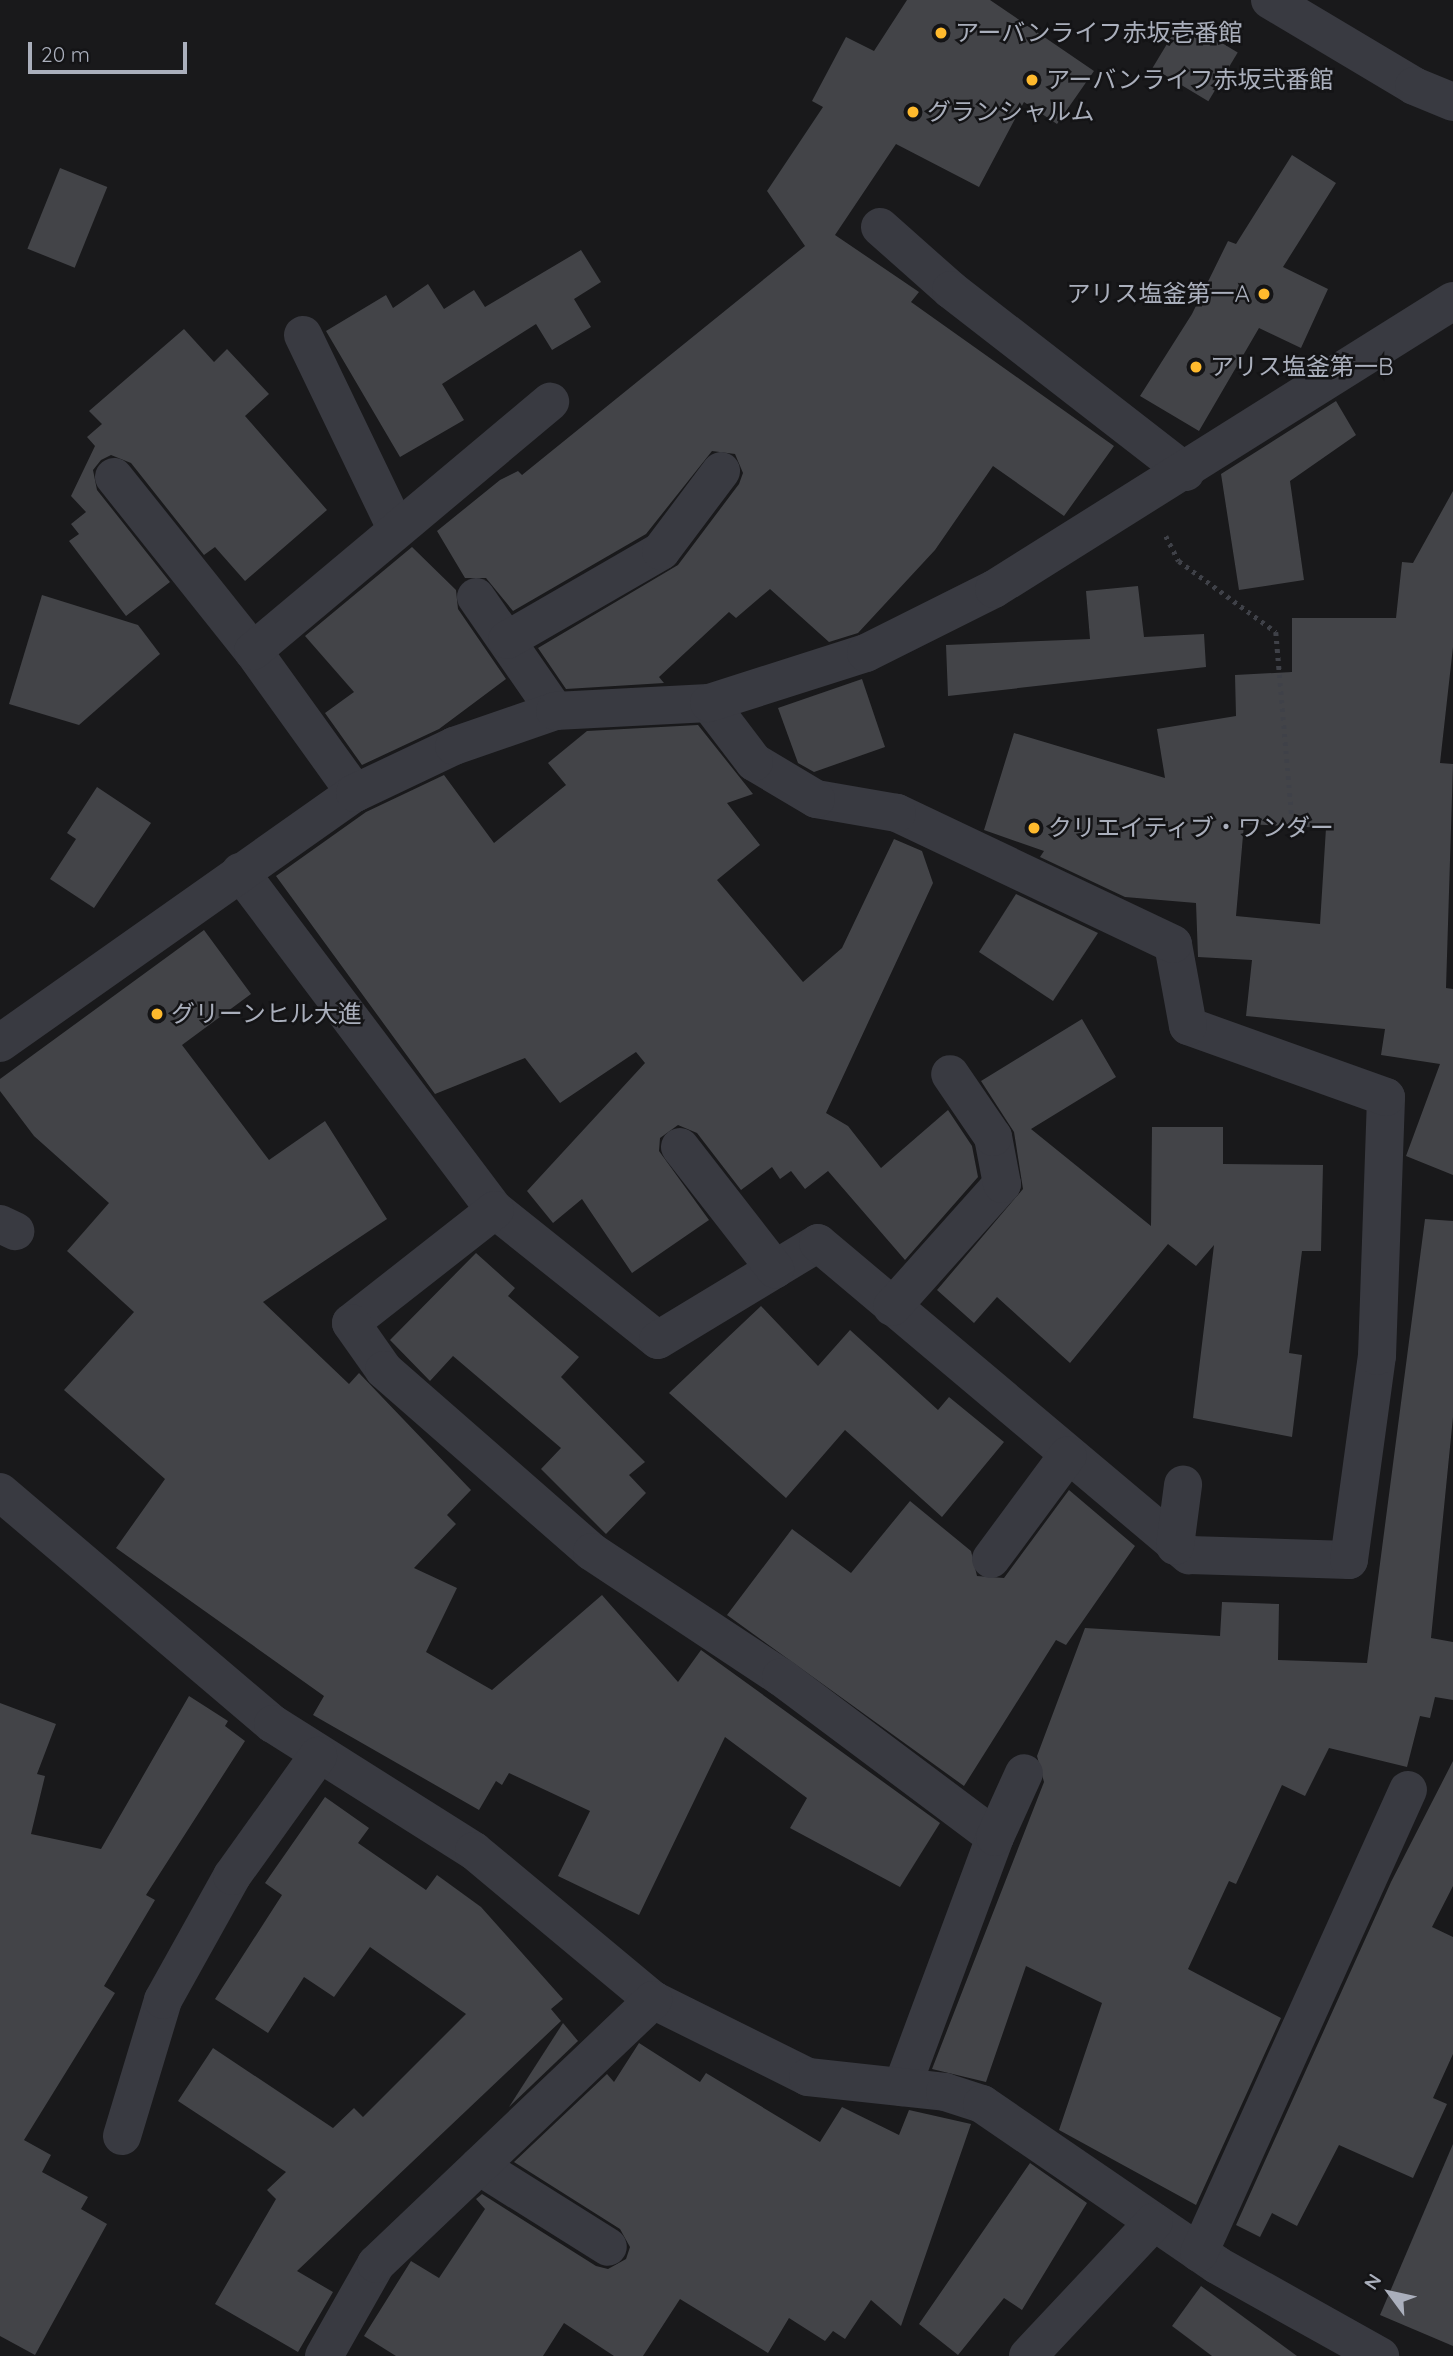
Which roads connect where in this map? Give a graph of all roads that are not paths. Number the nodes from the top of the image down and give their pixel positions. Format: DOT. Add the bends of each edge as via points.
graph roads {
  1 [pos="1270,0"];
  2 [pos="1453,102"];
  3 [pos="880,227"];
  4 [pos="1453,301"];
  5 [pos="303,335"];
  6 [pos="550,402"];
  7 [pos="721,471"];
  8 [pos="1186,472"];
  9 [pos="114,477"];
  10 [pos="396,528"];
  11 [pos="477,597"];
  12 [pos="507,640"];
  13 [pos="253,651"];
  14 [pos="709,703"];
  15 [pos="555,711"];
  16 [pos="355,793"];
  17 [pos="240,872"];
  18 [pos="0,1042"];
  19 [pos="950,1074"];
  20 [pos="680,1147"];
  21 [pos="495,1210"];
  22 [pos="775,1269"];
  23 [pos="892,1307"];
  24 [pos="1068,1455"];
  25 [pos="1183,1485"];
  26 [pos="0,1492"];
  27 [pos="1175,1546"];
  28 [pos="991,1559"];
  29 [pos="318,1756"];
  30 [pos="1024,1773"];
  31 [pos="1408,1790"];
  32 [pos="995,1837"];
  33 [pos="653,2000"];
  34 [pos="902,2087"];
  35 [pos="122,2136"];
  36 [pos="479,2166"];
  37 [pos="1154,2222"];
  38 [pos="608,2247"];
  39 [pos="1199,2253"];
  40 [pos="324,2356"];
  41 [pos="1028,2356"];
  42 [pos="1380,2356"];
  1 -- 2 [label="street" via="1413,86"];
  3 -- 8 [label="street" via="951,290"];
  4 -- 8 [label="street"];
  5 -- 10 [label="street"];
  6 -- 10 [label="street"];
  7 -- 12 [label="street" via="661,551"];
  8 -- 14 [label="street" via="994,589 866,653"];
  9 -- 13 [label="street"];
  10 -- 13 [label="street"];
  11 -- 12 [label="street"];
  12 -- 15 [label="street"];
  13 -- 16 [label="street"];
  14 -- 15 [label="street"];
  14 -- 27 [label="street" via="754,762 816,799 897,813 1173,944 1188,1026 1386,1097 1377,1356 1349,1559 1189,1555"];
  15 -- 16 [label="street" via="454,746"];
  16 -- 17 [label="street"];
  17 -- 18 [label="street"];
  17 -- 21 [label="street"];
  19 -- 23 [label="street" via="993,1137 1002,1184"];
  20 -- 22 [label="street"];
  21 -- 22 [label="street" via="658,1340"];
  21 -- 32 [label="street" via="351,1323 384,1370 592,1552 781,1677"];
  22 -- 23 [label="street" via="818,1243"];
  23 -- 24 [label="street"];
  24 -- 27 [label="street"];
  24 -- 28 [label="street"];
  25 -- 27 [label="street"];
  26 -- 29 [label="street"];
  29 -- 33 [label="street" via="474,1851"];
  29 -- 35 [label="street" via="232,1876 163,2000"];
  30 -- 32 [label="street"];
  31 -- 39 [label="street"];
  32 -- 34 [label="street"];
  33 -- 34 [label="street" via="807,2077"];
  33 -- 36 [label="street"];
  34 -- 37 [label="street" via="982,2104"];
  36 -- 38 [label="street"];
  36 -- 40 [label="street" via="376,2264"];
  37 -- 39 [label="street"];
  37 -- 41 [label="street"];
  39 -- 42 [label="street"];
}
